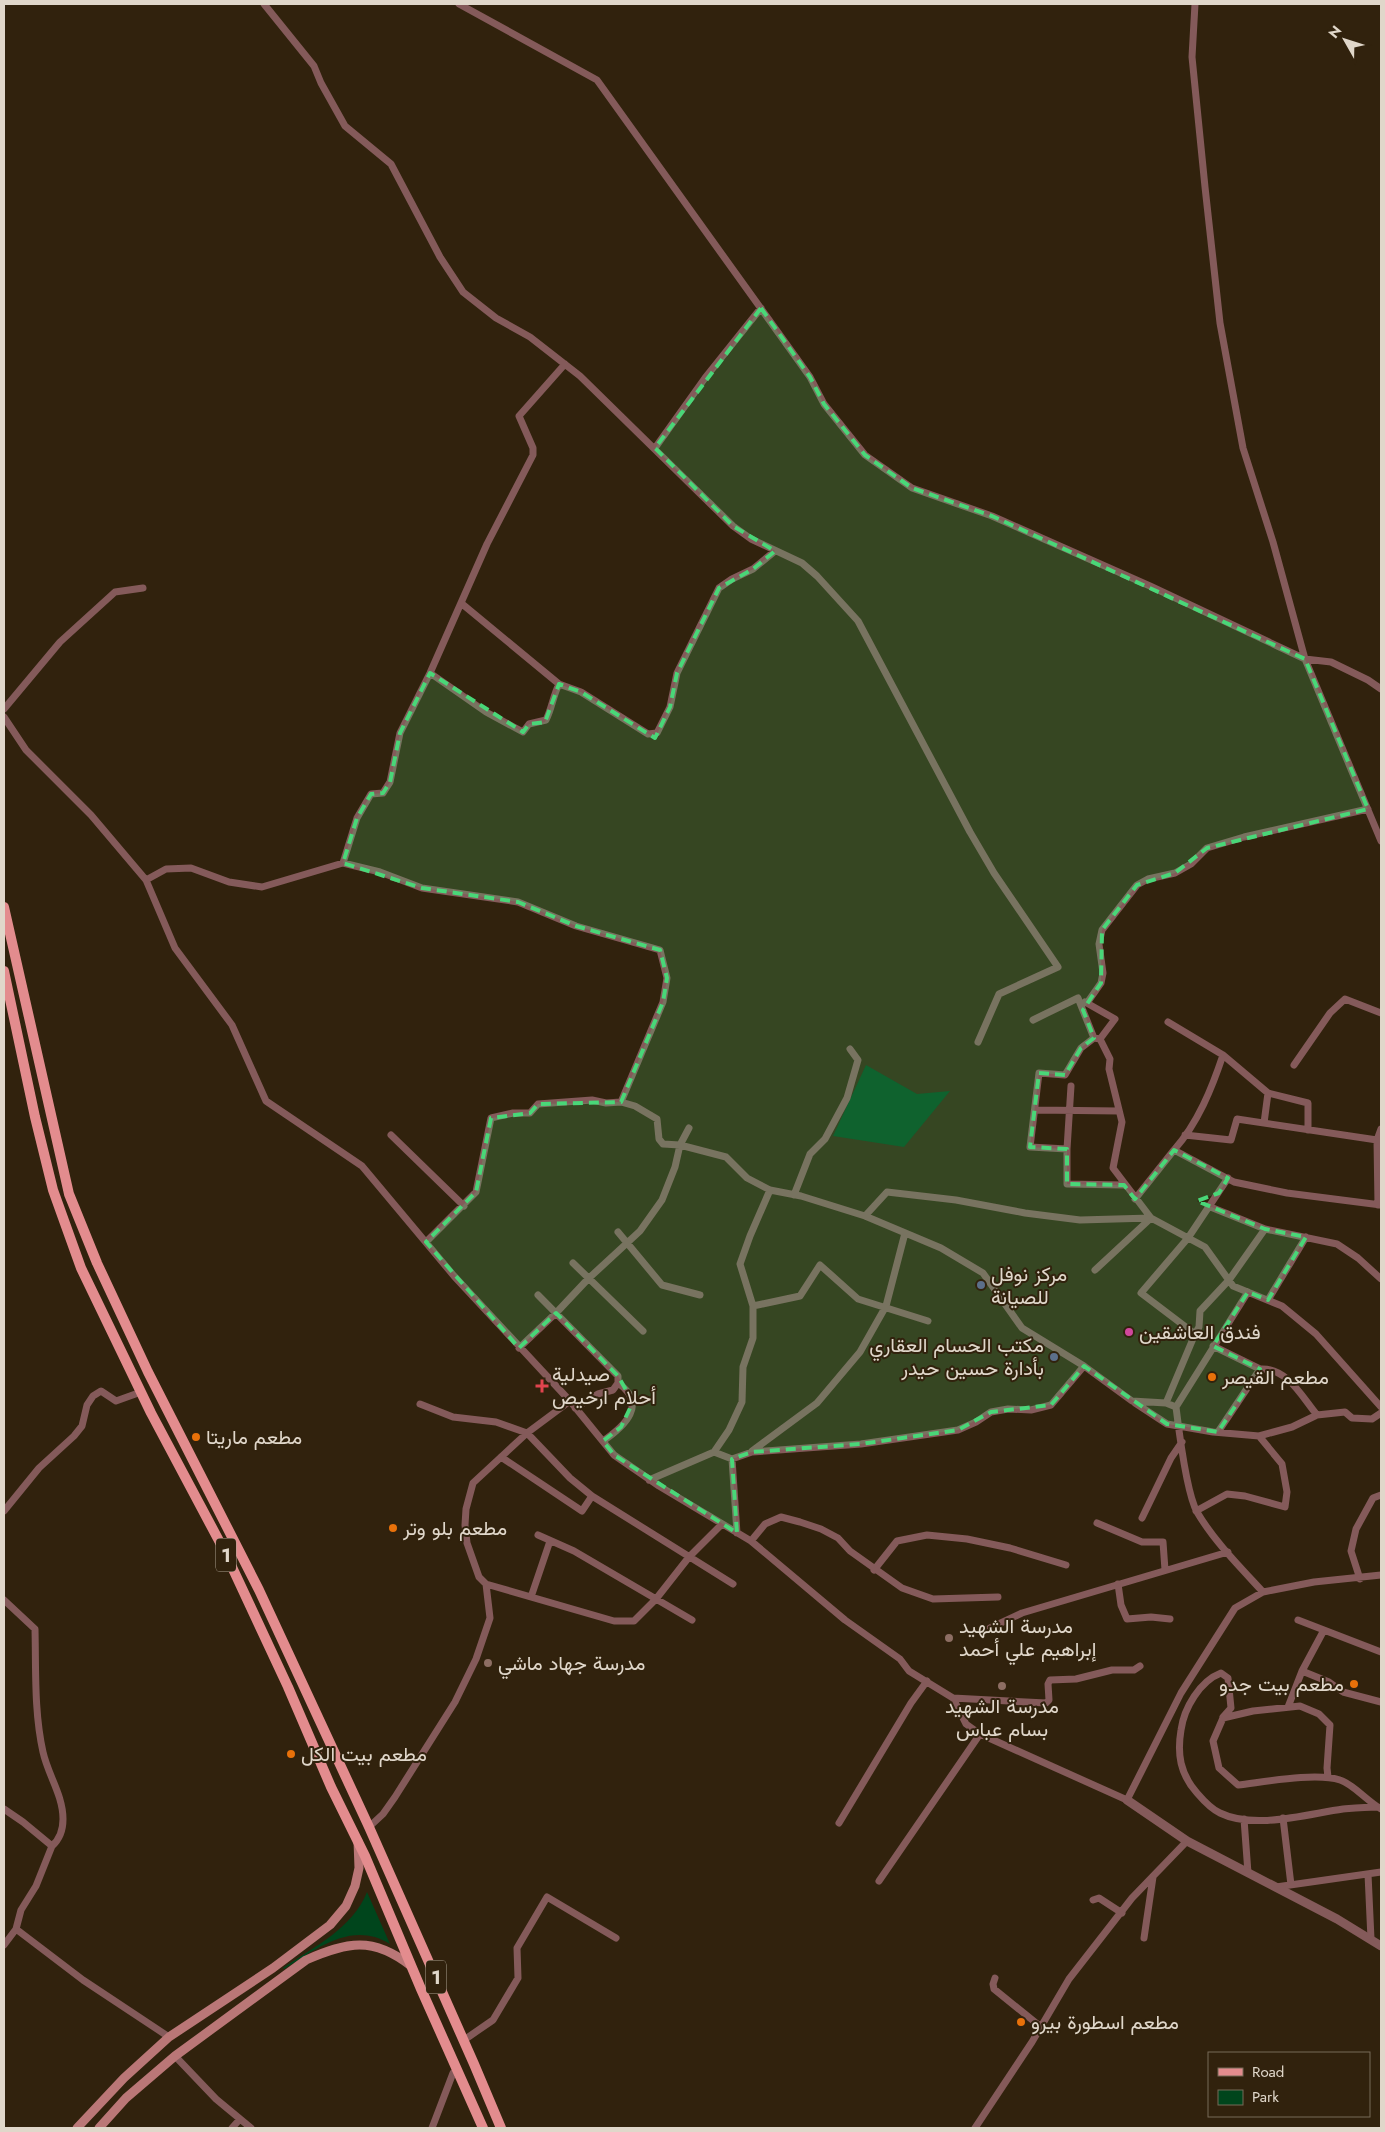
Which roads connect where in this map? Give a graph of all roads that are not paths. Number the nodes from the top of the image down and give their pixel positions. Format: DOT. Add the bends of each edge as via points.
graph roads {
  1 [pos="264,4"];
  2 [pos="459,4"];
  3 [pos="1195,4"];
  4 [pos="761,308"];
  5 [pos="566,364"];
  6 [pos="655,448"];
  7 [pos="776,551"];
  8 [pos="143,588"];
  9 [pos="461,603"];
  10 [pos="1305,659"];
  11 [pos="430,673"];
  12 [pos="558,684"];
  13 [pos="1381,688"];
  14 [pos="4,709"];
  15 [pos="4,717"];
  16 [pos="1368,809"];
  17 [pos="1381,841"];
  18 [pos="344,863"];
  19 [pos="146,880"];
  20 [pos="4,907"];
  21 [pos="8,950"];
  22 [pos="4,977"];
  23 [pos="1078,998"];
  24 [pos="1087,1003"];
  25 [pos="1381,1013"];
  26 [pos="1033,1020"];
  27 [pos="1168,1022"];
  28 [pos="1097,1039"];
  29 [pos="978,1042"];
  30 [pos="850,1050"];
  31 [pos="1223,1055"];
  32 [pos="1294,1065"];
  33 [pos="1071,1086"];
  34 [pos="1268,1093"];
  35 [pos="621,1102"];
  36 [pos="1035,1110"];
  37 [pos="1069,1111"];
  38 [pos="1119,1112"];
  39 [pos="1264,1123"];
  40 [pos="688,1128"];
  41 [pos="1381,1129"];
  42 [pos="1308,1130"];
  43 [pos="391,1135"];
  44 [pos="1185,1135"];
  45 [pos="1376,1140"];
  46 [pos="680,1145"];
  47 [pos="1067,1149"];
  48 [pos="1174,1150"];
  49 [pos="1228,1178"];
  50 [pos="1124,1185"];
  51 [pos="770,1190"];
  52 [pos="794,1194"];
  53 [pos="1135,1199"];
  54 [pos="1380,1205"];
  55 [pos="464,1206"];
  56 [pos="1208,1206"];
  57 [pos="865,1216"];
  58 [pos="1151,1218"];
  59 [pos="1265,1230"];
  60 [pos="618,1232"];
  61 [pos="905,1232"];
  62 [pos="1306,1237"];
  63 [pos="1188,1238"];
  64 [pos="426,1242"];
  65 [pos="626,1244"];
  66 [pos="573,1263"];
  67 [pos="1095,1270"];
  68 [pos="588,1279"];
  69 [pos="1381,1279"];
  70 [pos="1229,1280"];
  71 [pos="109,1288"];
  72 [pos="1248,1292"];
  73 [pos="93,1294"];
  74 [pos="538,1295"];
  75 [pos="700,1295"];
  76 [pos="1268,1300"];
  77 [pos="753,1306"];
  78 [pos="886,1306"];
  79 [pos="556,1313"];
  80 [pos="928,1320"];
  81 [pos="643,1331"];
  82 [pos="1195,1334"];
  83 [pos="1213,1346"];
  84 [pos="519,1348"];
  85 [pos="1084,1366"];
  86 [pos="1260,1369"];
  87 [pos="618,1383"];
  88 [pos="141,1392"];
  89 [pos="570,1401"];
  90 [pos="1132,1401"];
  91 [pos="1166,1403"];
  92 [pos="420,1404"];
  93 [pos="166,1406"];
  94 [pos="1381,1406"];
  95 [pos="1176,1407"];
  96 [pos="575,1408"];
  97 [pos="151,1413"];
  98 [pos="1381,1413"];
  99 [pos="1317,1415"];
  100 [pos="1178,1425"];
  101 [pos="1218,1432"];
  102 [pos="527,1433"];
  103 [pos="1259,1436"];
  104 [pos="602,1441"];
  105 [pos="1182,1442"];
  106 [pos="714,1452"];
  107 [pos="752,1452"];
  108 [pos="501,1457"];
  109 [pos="732,1459"];
  110 [pos="649,1480"];
  111 [pos="1381,1495"];
  112 [pos="592,1496"];
  113 [pos="1196,1511"];
  114 [pos="4,1512"];
  115 [pos="1142,1518"];
  116 [pos="1097,1523"];
  117 [pos="722,1524"];
  118 [pos="737,1532"];
  119 [pos="538,1534"];
  120 [pos="751,1540"];
  121 [pos="550,1541"];
  122 [pos="1228,1552"];
  123 [pos="688,1557"];
  124 [pos="1066,1566"];
  125 [pos="874,1570"];
  126 [pos="1165,1570"];
  127 [pos="1381,1575"];
  128 [pos="1360,1579"];
  129 [pos="486,1584"];
  130 [pos="733,1584"];
  131 [pos="1118,1584"];
  132 [pos="1263,1592"];
  133 [pos="531,1597"];
  134 [pos="656,1598"];
  135 [pos="998,1598"];
  136 [pos="4,1600"];
  137 [pos="1170,1619"];
  138 [pos="692,1620"];
  139 [pos="1298,1620"];
  140 [pos="990,1628"];
  141 [pos="1324,1630"];
  142 [pos="1381,1652"];
  143 [pos="1140,1666"];
  144 [pos="1302,1671"];
  145 [pos="927,1681"];
  146 [pos="302,1682"];
  147 [pos="288,1687"];
  148 [pos="953,1698"];
  149 [pos="1381,1702"];
  150 [pos="1288,1707"];
  151 [pos="1223,1718"];
  152 [pos="980,1734"];
  153 [pos="1328,1777"];
  154 [pos="1127,1800"];
  155 [pos="1380,1808"];
  156 [pos="4,1809"];
  157 [pos="1283,1818"];
  158 [pos="1244,1819"];
  159 [pos="839,1823"];
  160 [pos="368,1827"];
  161 [pos="358,1841"];
  162 [pos="1187,1841"];
  163 [pos="52,1846"];
  164 [pos="1381,1872"];
  165 [pos="1248,1873"];
  166 [pos="1368,1874"];
  167 [pos="1153,1876"];
  168 [pos="879,1881"];
  169 [pos="1291,1885"];
  170 [pos="1276,1887"];
  171 [pos="1094,1900"];
  172 [pos="1122,1912"];
  173 [pos="16,1929"];
  174 [pos="616,1938"];
  175 [pos="1144,1938"];
  176 [pos="1370,1939"];
  177 [pos="4,1945"];
  178 [pos="1381,1946"];
  179 [pos="411,1966"];
  180 [pos="273,1968"];
  181 [pos="282,1977"];
  182 [pos="995,1978"];
  183 [pos="1041,2027"];
  184 [pos="169,2037"];
  185 [pos="464,2040"];
  186 [pos="176,2056"];
  187 [pos="457,2072"];
  188 [pos="240,2119"];
  189 [pos="77,2128"];
  190 [pos="99,2128"];
  191 [pos="232,2128"];
  192 [pos="251,2128"];
  193 [pos="432,2128"];
  194 [pos="483,2128"];
  195 [pos="501,2128"];
  196 [pos="975,2128"];
  1 -- 5 [label="street" via="314,66 345,126 391,164 440,257 464,292"];
  2 -- 4 [label="street" via="597,80"];
  3 -- 10 [label="street" via="1192,57 1220,323 1242,448 1273,542"];
  4 -- 6 [label="street"];
  4 -- 10 [label="street" via="810,377 824,404 865,455 912,488 992,516"];
  5 -- 6 [label="street"];
  5 -- 9 [label="street" via="519,416 534,448 533,455"];
  6 -- 7 [label="street" via="733,526"];
  7 -- 12 [label="street" via="752,570 719,588 677,673 670,707 657,733 648,734 582,692"];
  7 -- 29 [label="street" via="802,563 858,621 970,832 1058,966 1000,994"];
  8 -- 14 [label="street" via="115,592 60,642"];
  9 -- 11 [label="street"];
  9 -- 12 [label="street"];
  10 -- 13 [label="street" via="1331,662"];
  10 -- 16 [label="street"];
  11 -- 12 [label="street" via="486,712 523,732 529,724 546,720"];
  11 -- 18 [label="street" via="400,733 390,782 383,793 371,794 357,818"];
  15 -- 19 [label="street" via="26,750 91,815"];
  16 -- 17 [label="street"];
  16 -- 24 [label="street" via="1207,848 1191,864 1175,873 1137,885 1102,930 1099,944 1104,974"];
  18 -- 19 [label="street" via="262,887 229,882 191,868 166,869"];
  18 -- 35 [label="street" via="422,888 518,902 576,926 660,950 667,978 663,1002"];
  19 -- 64 [label="street" via="175,948 232,1025 266,1101 362,1166"];
  20 -- 21 [label="main road, 1"];
  21 -- 71 [label="main road, 1" via="69,1194"];
  22 -- 73 [label="main road, 1" via="53,1190"];
  23 -- 24 [label="street"];
  23 -- 26 [label="street"];
  23 -- 28 [label="street"];
  24 -- 28 [label="street" via="1115,1019"];
  25 -- 32 [label="street" via="1345,999 1330,1013"];
  27 -- 31 [label="street"];
  28 -- 36 [label="street" via="1081,1048 1065,1075 1039,1073"];
  28 -- 38 [label="street" via="1110,1059 1109,1069"];
  30 -- 52 [label="street" via="858,1060 847,1098 825,1139 810,1154"];
  31 -- 34 [label="street"];
  31 -- 44 [label="street" via="1214,1082"];
  33 -- 37 [label="street"];
  34 -- 39 [label="street"];
  34 -- 42 [label="street" via="1308,1103"];
  35 -- 46 [label="street" via="657,1119 659,1139 663,1144"];
  35 -- 55 [label="street" via="592,1100 538,1104 530,1113 491,1118 476,1192"];
  36 -- 37 [label="street"];
  36 -- 47 [label="street" via="1030,1147"];
  37 -- 38 [label="street"];
  37 -- 47 [label="street"];
  38 -- 50 [label="street" via="1122,1122 1113,1168"];
  39 -- 42 [label="street"];
  39 -- 44 [label="street" via="1237,1119 1231,1140"];
  40 -- 46 [label="street"];
  41 -- 45 [label="street"];
  42 -- 45 [label="street"];
  43 -- 55 [label="street"];
  44 -- 48 [label="street"];
  45 -- 54 [label="street"];
  46 -- 51 [label="street" via="726,1157 748,1178"];
  46 -- 65 [label="street" via="662,1200 640,1232"];
  47 -- 50 [label="street" via="1068,1184"];
  48 -- 49 [label="street"];
  48 -- 53 [label="street"];
  49 -- 54 [label="street" via="1252,1186"];
  49 -- 56 [label="street"];
  50 -- 53 [label="street"];
  51 -- 52 [label="street"];
  51 -- 77 [label="street" via="740,1264"];
  52 -- 57 [label="street"];
  53 -- 58 [label="street"];
  55 -- 64 [label="street"];
  56 -- 59 [label="street"];
  56 -- 63 [label="street"];
  57 -- 58 [label="street" via="886,1192 1080,1220"];
  57 -- 61 [label="street"];
  58 -- 63 [label="street"];
  58 -- 67 [label="street"];
  59 -- 62 [label="street"];
  59 -- 70 [label="street"];
  60 -- 65 [label="street"];
  61 -- 78 [label="street"];
  61 -- 85 [label="street" via="941,1248 983,1273 1022,1328"];
  62 -- 69 [label="street" via="1337,1244"];
  62 -- 76 [label="street"];
  63 -- 70 [label="street" via="1205,1247"];
  63 -- 82 [label="street" via="1141,1293"];
  64 -- 84 [label="street"];
  65 -- 68 [label="street"];
  65 -- 75 [label="street" via="662,1285"];
  66 -- 68 [label="street"];
  68 -- 79 [label="street"];
  68 -- 81 [label="street"];
  70 -- 72 [label="street" via="1233,1286"];
  70 -- 82 [label="street" via="1200,1311"];
  71 -- 73 [label="main road"];
  71 -- 93 [label="main road, 1"];
  72 -- 76 [label="street"];
  72 -- 83 [label="street"];
  73 -- 88 [label="main road, 1"];
  74 -- 79 [label="street"];
  76 -- 94 [label="street" via="1282,1306 1316,1334"];
  77 -- 78 [label="street" via="800,1296 820,1265 858,1299"];
  77 -- 106 [label="street" via="752,1338 743,1367 742,1402"];
  78 -- 80 [label="street"];
  78 -- 107 [label="street" via="860,1352 818,1403"];
  79 -- 84 [label="street"];
  79 -- 87 [label="street" via="618,1376"];
  82 -- 91 [label="street"];
  83 -- 86 [label="street"];
  83 -- 95 [label="street"];
  84 -- 89 [label="street"];
  85 -- 90 [label="street"];
  85 -- 107 [label="street" via="1051,1405 1031,1410 991,1412 958,1430 861,1444"];
  86 -- 99 [label="street" via="1268,1368 1291,1382"];
  86 -- 101 [label="street"];
  87 -- 96 [label="street" via="613,1390 598,1394"];
  87 -- 104 [label="street" via="629,1391 633,1402 630,1415 621,1427"];
  88 -- 97 [label="main road, 1"];
  88 -- 114 [label="street" via="116,1402 101,1391 93,1396 86,1405 82,1426 39,1468"];
  89 -- 96 [label="street"];
  89 -- 102 [label="street"];
  90 -- 91 [label="street"];
  90 -- 100 [label="street" via="1167,1424"];
  91 -- 95 [label="street"];
  92 -- 102 [label="street" via="453,1417 496,1422"];
  93 -- 97 [label="main road"];
  93 -- 146 [label="main road, 1"];
  95 -- 100 [label="street"];
  96 -- 104 [label="street"];
  97 -- 147 [label="main road, 1" via="225,1552"];
  98 -- 99 [label="street" via="1372,1420 1352,1418 1345,1412"];
  99 -- 103 [label="street" via="1292,1427"];
  100 -- 101 [label="street"];
  100 -- 105 [label="street"];
  101 -- 103 [label="street"];
  102 -- 108 [label="street"];
  102 -- 112 [label="street"];
  103 -- 113 [label="street" via="1282,1464 1287,1492 1285,1507 1228,1494"];
  104 -- 110 [label="street" via="614,1455"];
  105 -- 113 [label="street"];
  105 -- 115 [label="street"];
  106 -- 109 [label="street"];
  106 -- 110 [label="street"];
  107 -- 109 [label="street"];
  108 -- 112 [label="street" via="582,1511"];
  108 -- 129 [label="street" via="473,1483 466,1509 468,1543 479,1577"];
  109 -- 118 [label="street"];
  110 -- 117 [label="street"];
  111 -- 128 [label="street" via="1373,1498 1356,1529 1351,1551"];
  112 -- 123 [label="street"];
  113 -- 122 [label="street"];
  116 -- 126 [label="street" via="1142,1542 1163,1542"];
  117 -- 118 [label="street"];
  117 -- 123 [label="street"];
  118 -- 120 [label="street"];
  119 -- 121 [label="street"];
  120 -- 125 [label="street" via="765,1524 781,1517 821,1529 838,1538"];
  120 -- 145 [label="street" via="845,1620 900,1659 909,1671"];
  121 -- 133 [label="street"];
  121 -- 134 [label="street" via="574,1551"];
  122 -- 126 [label="street"];
  122 -- 132 [label="street"];
  123 -- 130 [label="street"];
  123 -- 134 [label="street"];
  124 -- 125 [label="street" via="984,1542 927,1535 897,1540"];
  125 -- 135 [label="street" via="902,1588 934,1598"];
  126 -- 131 [label="street"];
  127 -- 128 [label="street"];
  128 -- 132 [label="street" via="1314,1582"];
  129 -- 133 [label="street"];
  129 -- 160 [label="street" via="490,1618 476,1659 455,1702 395,1797"];
  131 -- 137 [label="street" via="1127,1619"];
  131 -- 140 [label="street" via="1022,1613"];
  132 -- 154 [label="street" via="1235,1608 1181,1693"];
  133 -- 134 [label="street" via="614,1622 634,1621"];
  134 -- 138 [label="street"];
  136 -- 163 [label="street" via="35,1629 36,1691 43,1753 63,1819 60,1840"];
  139 -- 141 [label="street"];
  141 -- 142 [label="street"];
  141 -- 144 [label="street"];
  143 -- 148 [label="street" via="1134,1670 1112,1670 1076,1680 1050,1680 1046,1703"];
  144 -- 149 [label="street" via="1329,1682 1343,1692"];
  144 -- 150 [label="street"];
  145 -- 148 [label="street"];
  145 -- 159 [label="street"];
  146 -- 147 [label="main road"];
  146 -- 160 [label="main road, 1"];
  147 -- 161 [label="main road, 1"];
  148 -- 152 [label="street" via="966,1724"];
  150 -- 151 [label="street"];
  150 -- 153 [label="street" via="1300,1706 1319,1714 1330,1725"];
  151 -- 153 [label="street" via="1213,1741 1219,1768 1238,1785"];
  151 -- 158 [label="street" via="1230,1708 1228,1678 1221,1673 1202,1687 1187,1709 1178,1748 1192,1787 1204,1801 1219,1813"];
  152 -- 154 [label="street"];
  152 -- 168 [label="street"];
  153 -- 155 [label="street" via="1341,1780"];
  154 -- 162 [label="street"];
  155 -- 157 [label="street" via="1344,1809"];
  156 -- 163 [label="street"];
  157 -- 158 [label="street"];
  157 -- 169 [label="street"];
  158 -- 165 [label="street"];
  160 -- 185 [label="main road, 1"];
  161 -- 179 [label="main road, 1"];
  161 -- 180 [label="main road" via="359,1868 346,1906 330,1925"];
  162 -- 165 [label="street"];
  162 -- 167 [label="street"];
  163 -- 173 [label="street" via="36,1886 21,1910"];
  164 -- 166 [label="street"];
  165 -- 170 [label="street"];
  166 -- 169 [label="street"];
  166 -- 176 [label="street"];
  167 -- 172 [label="street"];
  167 -- 175 [label="street"];
  169 -- 170 [label="street"];
  170 -- 176 [label="street"];
  171 -- 172 [label="street" via="1100,1898"];
  172 -- 183 [label="street" via="1069,1979"];
  173 -- 177 [label="street"];
  173 -- 184 [label="street" via="83,1980"];
  174 -- 185 [label="street" via="547,1897 516,1948 518,1978 493,2020"];
  176 -- 178 [label="street"];
  179 -- 181 [label="main road" via="379,1947 350,1945 306,1960"];
  179 -- 187 [label="main road, 1"];
  180 -- 181 [label="main road"];
  180 -- 184 [label="main road"];
  181 -- 186 [label="main road"];
  182 -- 183 [label="street" via="994,1988"];
  183 -- 196 [label="street"];
  184 -- 189 [label="main road"];
  185 -- 195 [label="main road, 1"];
  186 -- 188 [label="street" via="216,2099"];
  186 -- 190 [label="main road" via="126,2098"];
  187 -- 193 [label="street" via="449,2081"];
  187 -- 194 [label="main road, 1"];
  188 -- 191 [label="street"];
  188 -- 192 [label="street"];
}
